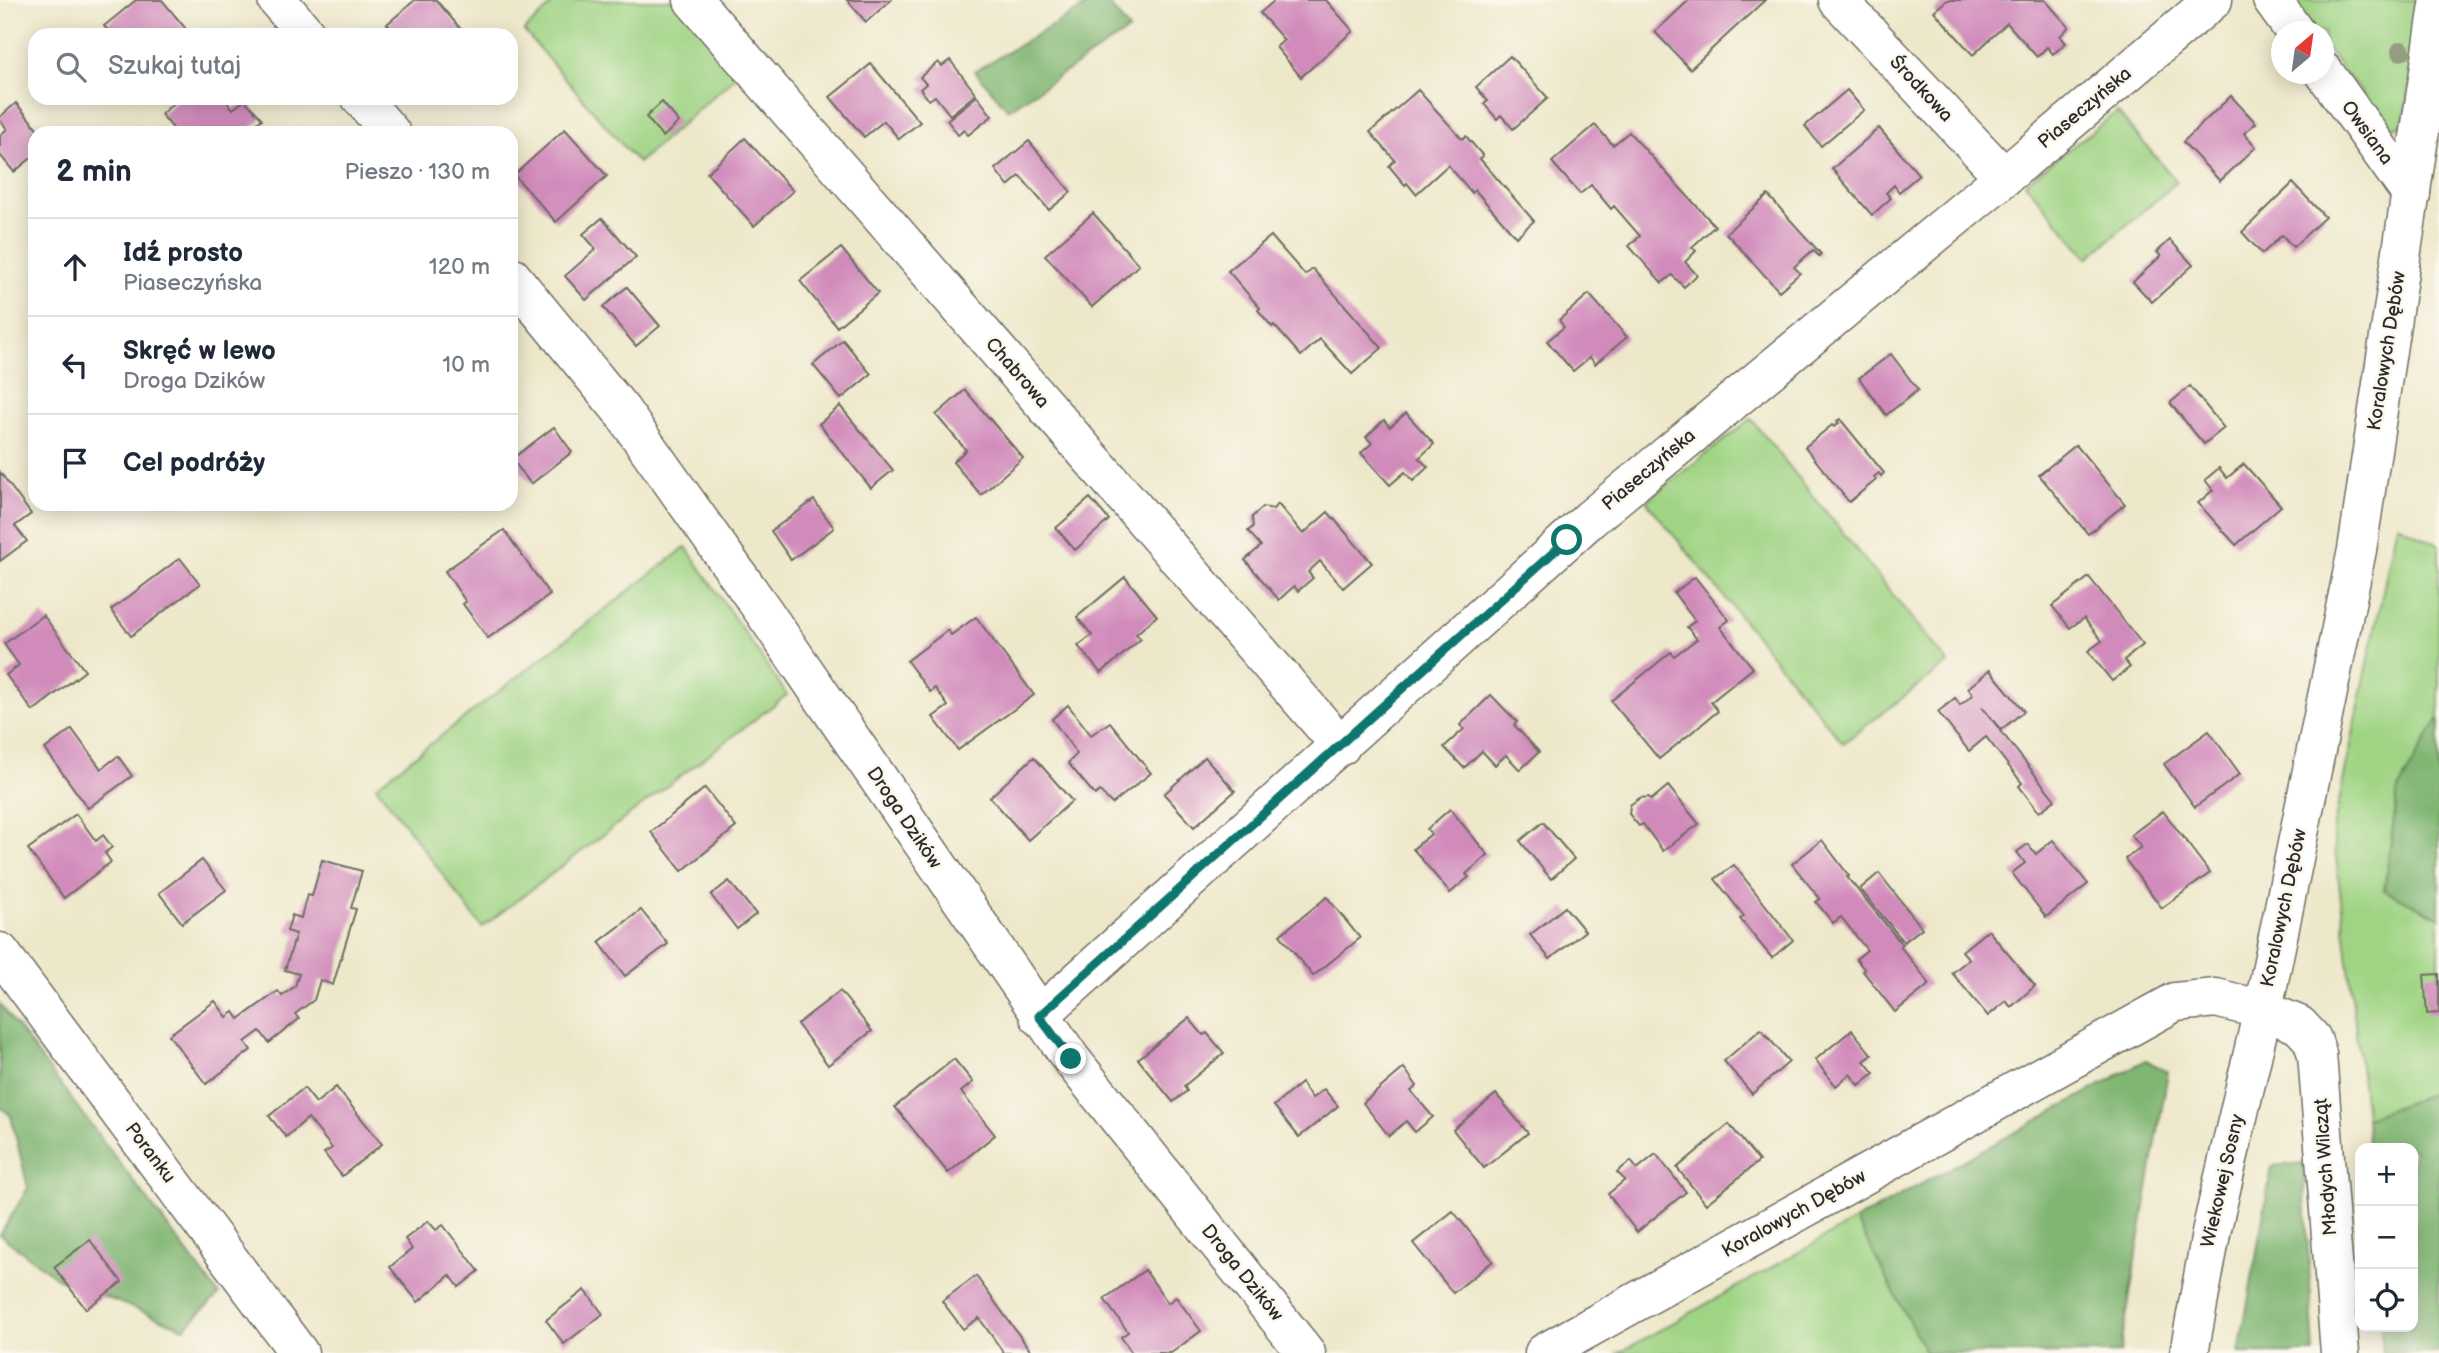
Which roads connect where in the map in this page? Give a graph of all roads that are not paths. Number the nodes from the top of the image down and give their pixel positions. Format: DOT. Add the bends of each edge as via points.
graph roads {
  1 [pos="277,0"];
  2 [pos="693,0"];
  3 [pos="1838,0"];
  4 [pos="2213,0"];
  5 [pos="2272,0"];
  6 [pos="2439,5"];
  7 [pos="2287,21"];
  8 [pos="301,28"];
  9 [pos="2332,84"];
  10 [pos="367,105"];
  11 [pos="385,126"];
  12 [pos="2004,177"];
  13 [pos="2411,194"];
  14 [pos="518,285"];
  15 [pos="1341,746"];
  16 [pos="0,952"];
  17 [pos="2263,1010"];
  18 [pos="1039,1016"];
  19 [pos="299,1353"];
  20 [pos="1306,1353"];
  21 [pos="1544,1353"];
  22 [pos="2189,1353"];
  23 [pos="2340,1353"];
  1 -- 8 [label="street"];
  2 -- 15 [label="street, Chabrowa"];
  3 -- 12 [label="street, Środkowa"];
  4 -- 12 [label="street, Piaseczyńska"];
  5 -- 7 [label="street"];
  6 -- 13 [label="street, Koralowych Dębów"];
  9 -- 13 [label="street, Owsiana"];
  10 -- 11 [label="street"];
  12 -- 15 [label="street, Piaseczyńska" via="1590,519"];
  13 -- 17 [label="street, Koralowych Dębów" via="2357,550"];
  14 -- 18 [label="street, Droga Dzików" via="621,410"];
  15 -- 18 [label="street, Piaseczyńska"];
  16 -- 19 [label="street, Poranku"];
  17 -- 21 [label="street, Koralowych Dębów" via="2216,998 2175,1002"];
  17 -- 22 [label="street, Wiekowej Sosny" via="2212,1228"];
  17 -- 23 [label="street, Młodych Wilcząt" via="2299,1025 2312,1039 2317,1054"];
  18 -- 20 [label="street, Droga Dzików"];
}
